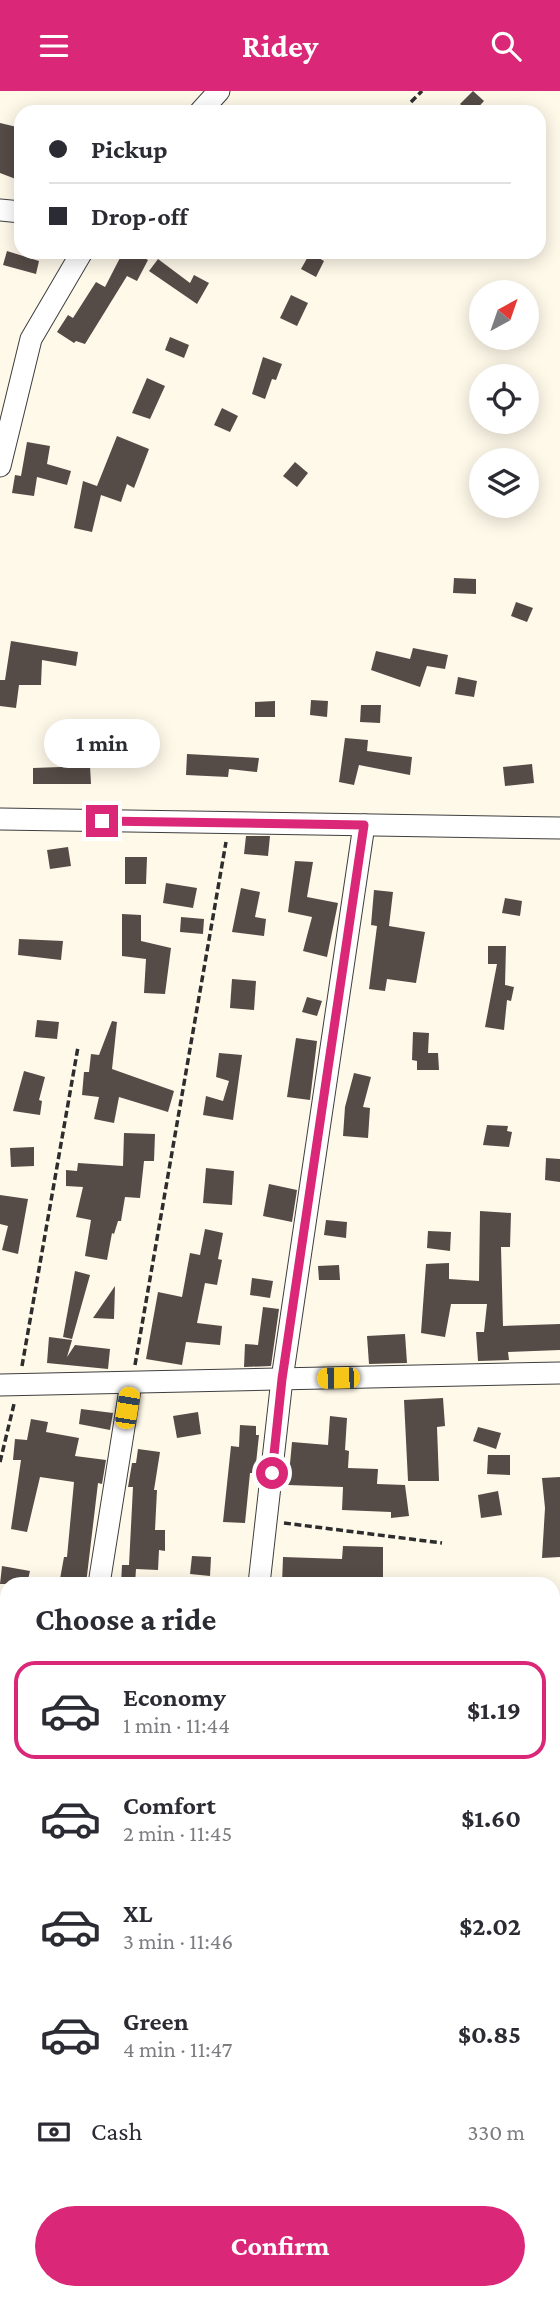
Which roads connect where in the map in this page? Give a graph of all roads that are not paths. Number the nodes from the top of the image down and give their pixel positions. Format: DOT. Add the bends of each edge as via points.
graph roads {
  1 [pos="219,91"];
  2 [pos="206,105"];
  3 [pos="78,259"];
  4 [pos="0,466"];
  5 [pos="0,819"];
  6 [pos="364,825"];
  7 [pos="560,828"];
  8 [pos="560,1373"];
  9 [pos="282,1379"];
  10 [pos="131,1383"];
  11 [pos="9,1385"];
  12 [pos="100,1577"];
  13 [pos="260,1577"];
  1 -- 2 [label="street"];
  3 -- 4 [label="street" via="31,339"];
  5 -- 6 [label="street"];
  6 -- 7 [label="street"];
  6 -- 9 [label="street"];
  8 -- 9 [label="street"];
  9 -- 10 [label="street"];
  9 -- 13 [label="street"];
  10 -- 11 [label="street"];
  10 -- 12 [label="street"];
}
